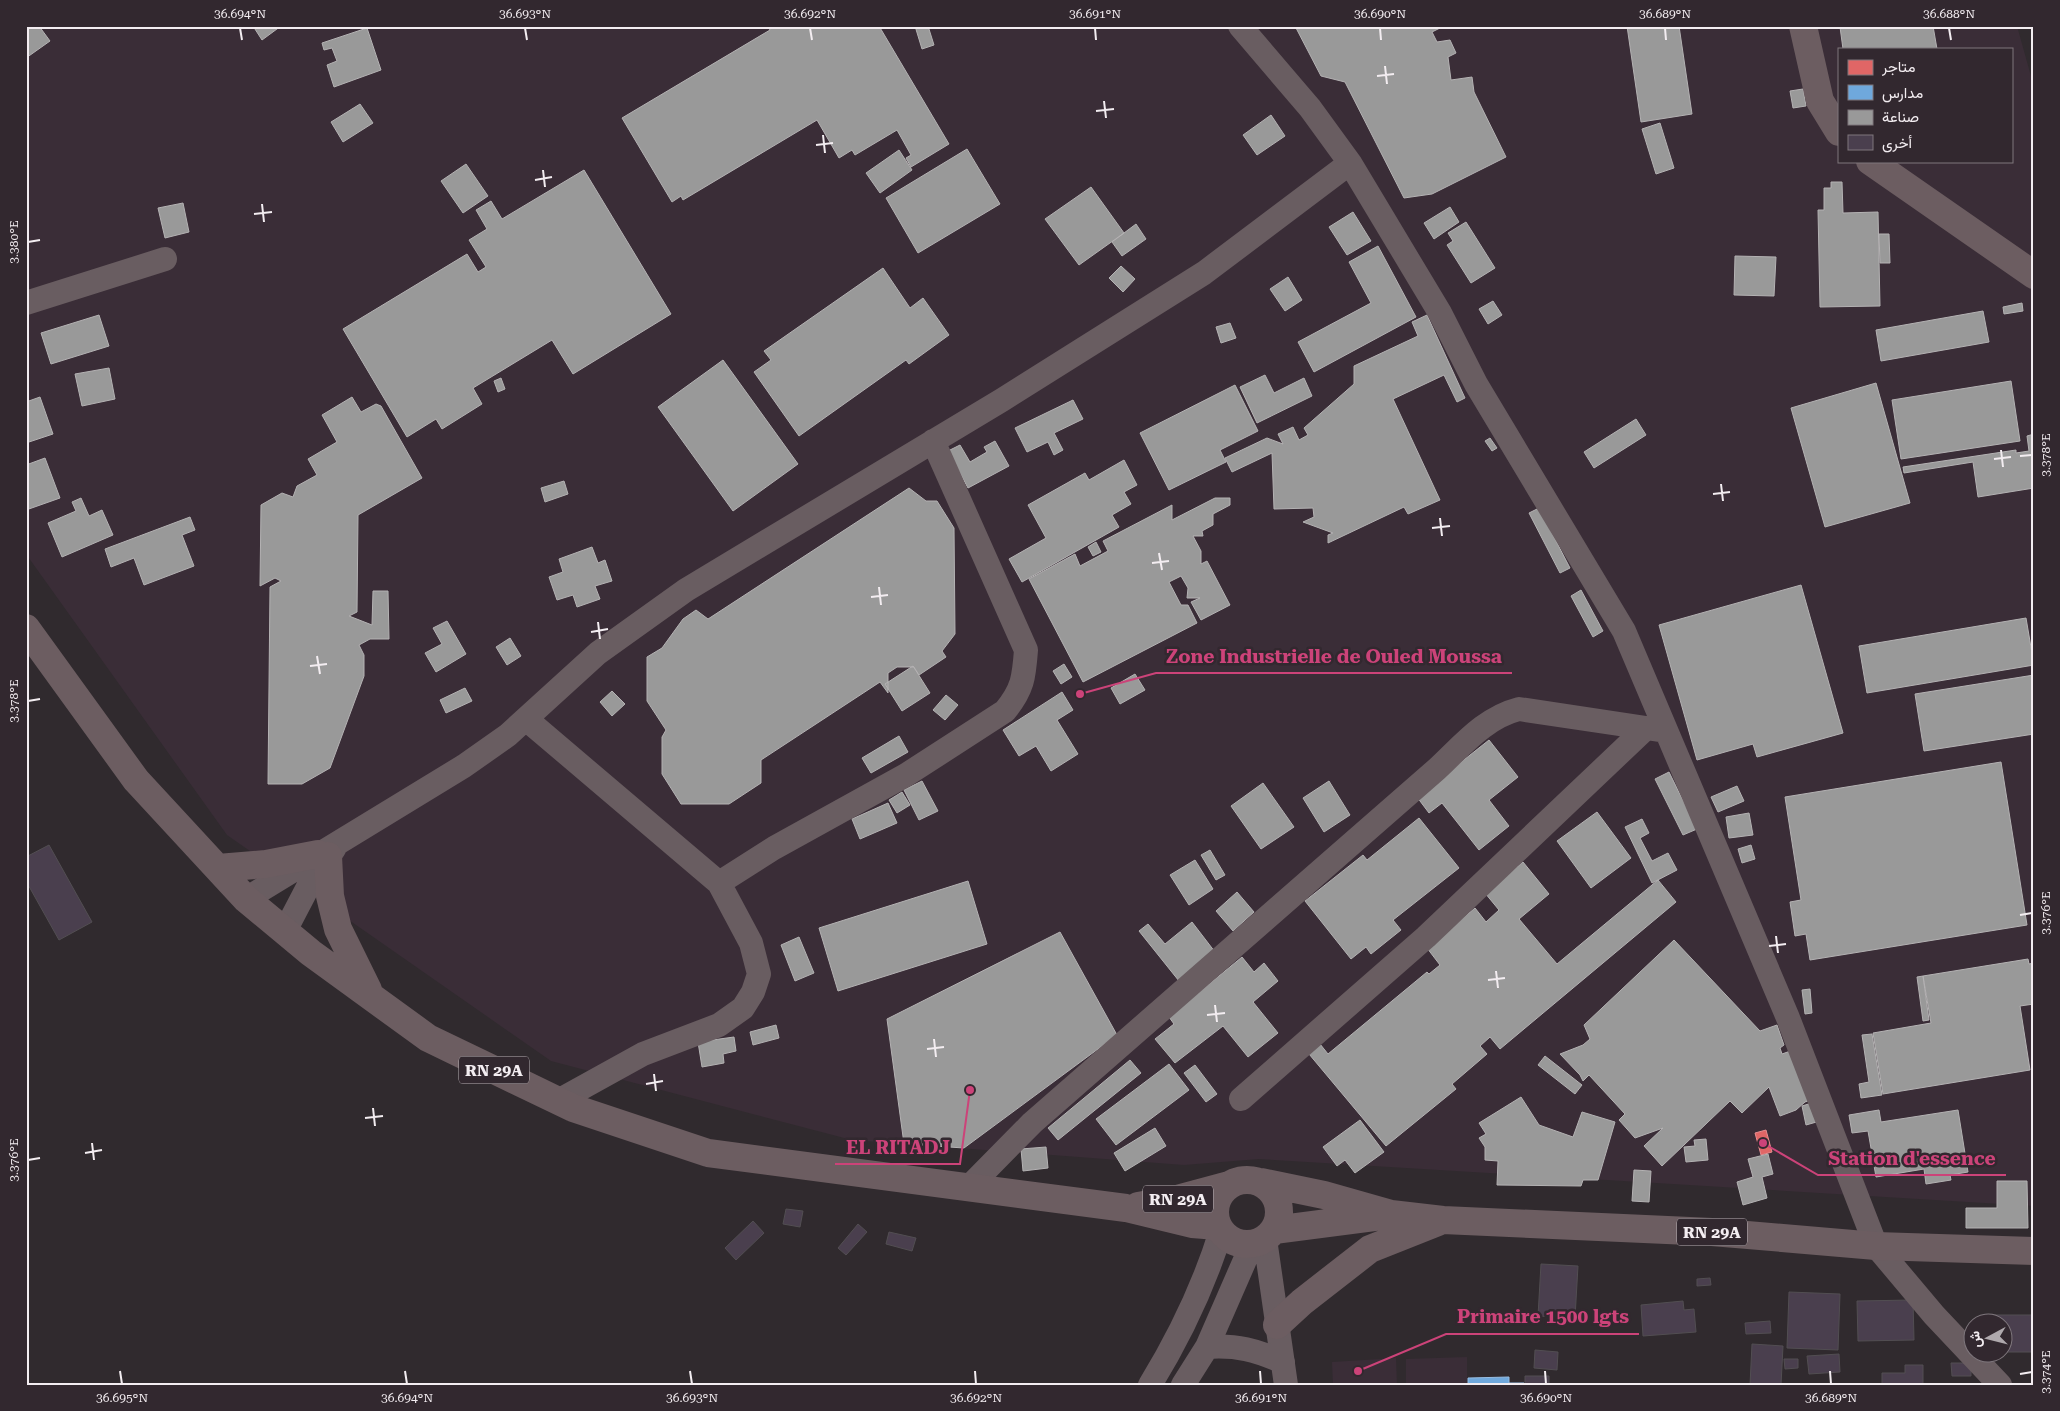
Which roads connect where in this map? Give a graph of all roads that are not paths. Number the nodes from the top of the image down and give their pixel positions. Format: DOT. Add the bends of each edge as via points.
graph roads {
  1 [pos="1240,26"];
  2 [pos="1803,26"];
  3 [pos="1838,130"];
  4 [pos="1871,162"];
  5 [pos="1350,163"];
  6 [pos="165,259"];
  7 [pos="2034,275"];
  8 [pos="26,303"];
  9 [pos="933,441"];
  10 [pos="28,635"];
  11 [pos="526,719"];
  12 [pos="1656,730"];
  13 [pos="328,852"];
  14 [pos="218,868"];
  15 [pos="718,883"];
  16 [pos="246,899"];
  17 [pos="285,931"];
  18 [pos="373,998"];
  19 [pos="1241,1099"];
  20 [pos="558,1101"];
  21 [pos="1261,1182"];
  22 [pos="1229,1184"];
  23 [pos="968,1188"];
  24 [pos="1126,1208"];
  25 [pos="1391,1214"];
  26 [pos="1443,1220"];
  27 [pos="1220,1229"];
  28 [pos="1264,1238"];
  29 [pos="1876,1246"];
  30 [pos="2034,1251"];
  31 [pos="1277,1325"];
  32 [pos="1207,1347"];
  33 [pos="1284,1362"];
  34 [pos="1150,1385"];
  35 [pos="1183,1385"];
  36 [pos="1286,1385"];
  37 [pos="2000,1385"];
  1 -- 5 [label="street" via="1310,108"];
  2 -- 3 [label="main road" via="1820,101"];
  4 -- 7 [label="main road"];
  5 -- 9 [label="street" via="1204,273"];
  5 -- 12 [label="street" via="1440,313 1476,384 1624,631"];
  6 -- 8 [label="street"];
  9 -- 11 [label="street" via="686,590 598,653"];
  9 -- 15 [label="street" via="1026,650 1024,680 1016,697 1005,711 906,775"];
  10 -- 14 [label="main road, RN 29A" via="136,780"];
  11 -- 13 [label="street" via="464,766"];
  11 -- 15 [label="street"];
  12 -- 19 [label="street"];
  12 -- 23 [label="street" via="1519,709 1488,721 1032,1123"];
  12 -- 29 [label="street" via="1788,1018"];
  13 -- 14 [label="main road" via="266,864"];
  13 -- 16 [label="street"];
  13 -- 17 [label="street"];
  13 -- 18 [label="main road" via="330,896 338,930"];
  14 -- 16 [label="main road, RN 29A"];
  15 -- 20 [label="street" via="751,943 759,974 754,992 743,1008 719,1025 643,1054"];
  16 -- 17 [label="main road, RN 29A"];
  17 -- 18 [label="main road, RN 29A"];
  18 -- 20 [label="main road, RN 29A" via="428,1038"];
  20 -- 23 [label="main road, RN 29A" via="708,1153"];
  21 -- 22 [label="main road" via="1250,1179"];
  21 -- 25 [label="main road, RN 29A"];
  21 -- 28 [label="main road" via="1277,1198 1279,1214"];
  22 -- 24 [label="main road, RN 29A" via="1177,1199"];
  22 -- 27 [label="main road" via="1216,1203 1215,1215"];
  23 -- 24 [label="main road, RN 29A"];
  24 -- 27 [label="main road, RN 29A"];
  25 -- 26 [label="main road, RN 29A"];
  25 -- 28 [label="main road, RN 29A"];
  26 -- 29 [label="main road, RN 29A" via="1712,1232"];
  26 -- 31 [label="main road" via="1370,1249"];
  27 -- 28 [label="main road" via="1240,1244"];
  27 -- 34 [label="street" via="1210,1268 1174,1345"];
  28 -- 31 [label="street"];
  28 -- 32 [label="street"];
  29 -- 30 [label="main road, RN 29A"];
  29 -- 37 [label="street" via="1934,1315"];
  31 -- 33 [label="street"];
  32 -- 33 [label="street" via="1254,1350"];
  32 -- 35 [label="street"];
  33 -- 36 [label="street"];
}
